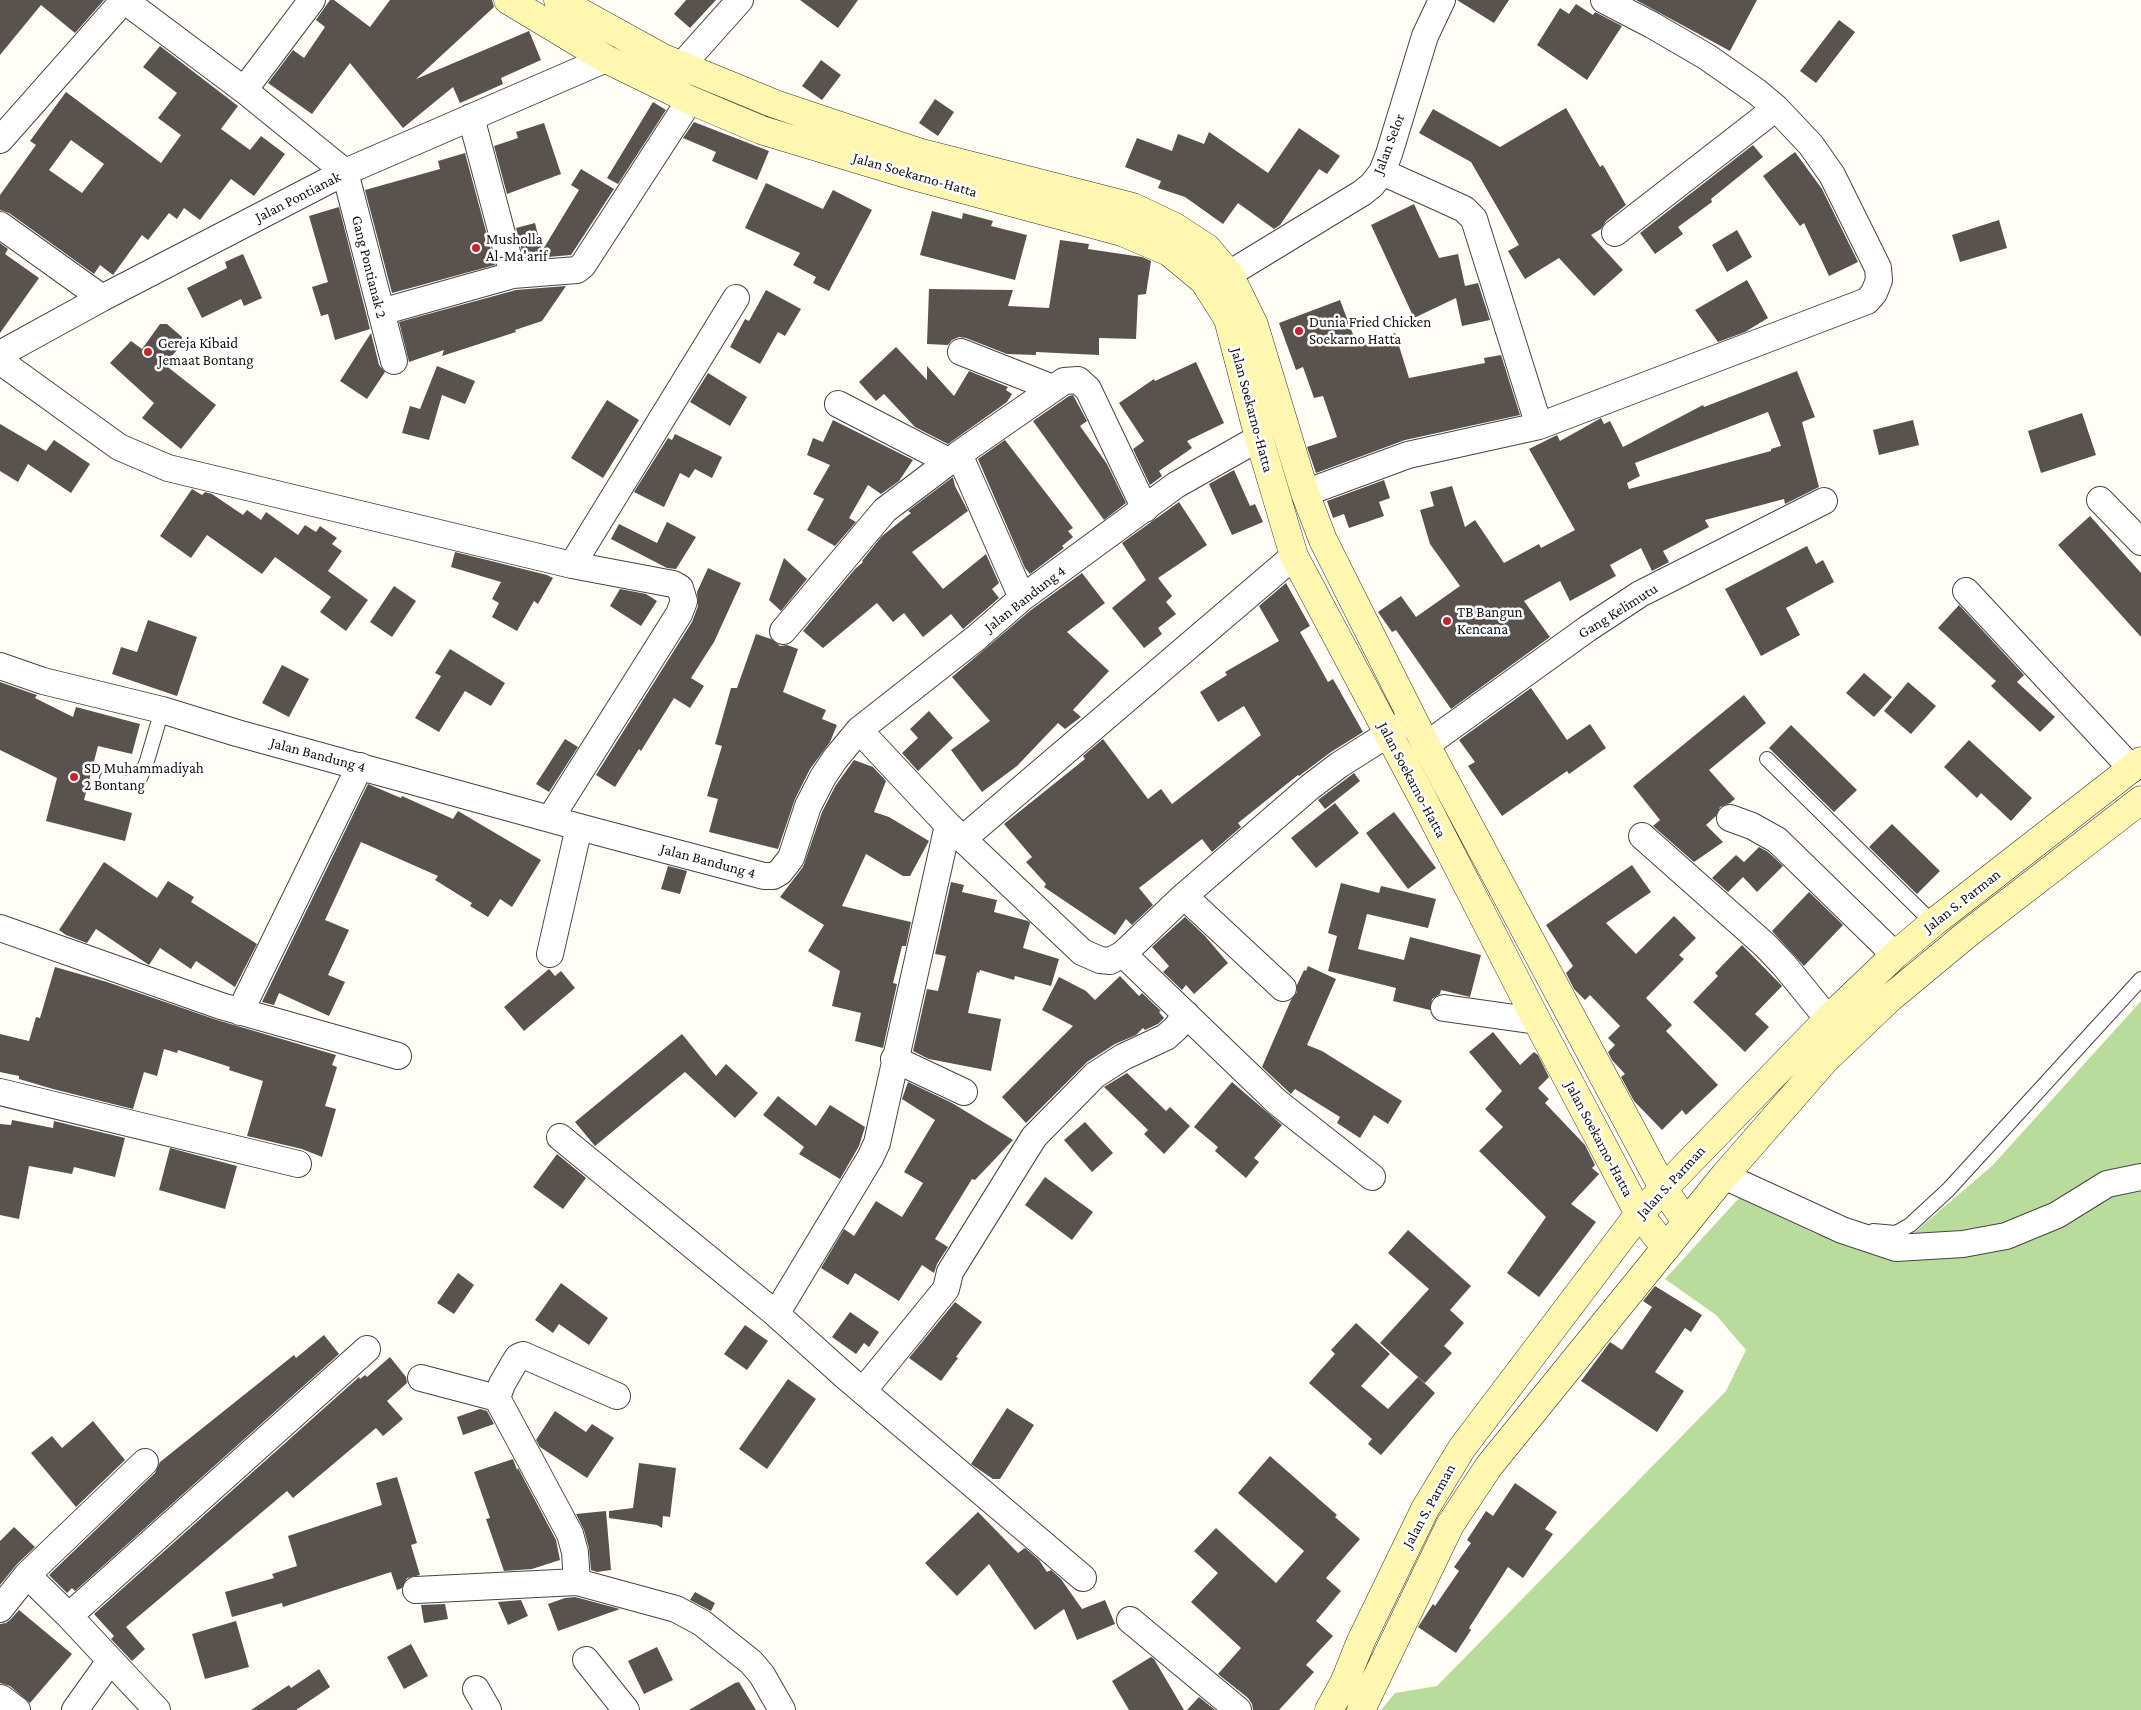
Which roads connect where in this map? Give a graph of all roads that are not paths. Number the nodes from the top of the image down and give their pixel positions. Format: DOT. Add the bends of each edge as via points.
graph roads {
  1 [pos="124,0"];
  2 [pos="312,0"];
  3 [pos="508,0"];
  4 [pos="558,0"];
  5 [pos="740,0"];
  6 [pos="1442,0"];
  7 [pos="1604,0"];
  8 [pos="606,59"];
  9 [pos="665,68"];
  10 [pos="244,90"];
  11 [pos="690,100"];
  12 [pos="1776,108"];
  13 [pos="472,117"];
  14 [pos="0,140"];
  15 [pos="345,172"];
  16 [pos="1382,172"];
  17 [pos="0,225"];
  18 [pos="1615,233"];
  19 [pos="513,274"];
  20 [pos="1229,274"];
  21 [pos="102,298"];
  22 [pos="736,298"];
  23 [pos="381,312"];
  24 [pos="961,352"];
  25 [pos="0,354"];
  26 [pos="0,361"];
  27 [pos="394,361"];
  28 [pos="1052,388"];
  29 [pos="838,404"];
  30 [pos="1539,426"];
  31 [pos="1259,438"];
  32 [pos="955,458"];
  33 [pos="1305,493"];
  34 [pos="2100,500"];
  35 [pos="1824,501"];
  36 [pos="1145,509"];
  37 [pos="2141,542"];
  38 [pos="1294,556"];
  39 [pos="572,565"];
  40 [pos="1966,591"];
  41 [pos="1022,598"];
  42 [pos="783,631"];
  43 [pos="0,666"];
  44 [pos="162,710"];
  45 [pos="1413,718"];
  46 [pos="859,730"];
  47 [pos="1388,733"];
  48 [pos="1426,745"];
  49 [pos="1767,759"];
  50 [pos="2136,765"];
  51 [pos="360,766"];
  52 [pos="107,778"];
  53 [pos="2141,800"];
  54 [pos="1730,818"];
  55 [pos="550,819"];
  56 [pos="580,828"];
  57 [pos="956,831"];
  58 [pos="1642,836"];
  59 [pos="1184,896"];
  60 [pos="1933,922"];
  61 [pos="0,928"];
  62 [pos="550,954"];
  63 [pos="1123,954"];
  64 [pos="1895,955"];
  65 [pos="2141,979"];
  66 [pos="1283,988"];
  67 [pos="1444,1008"];
  68 [pos="240,1012"];
  69 [pos="1186,1014"];
  70 [pos="1828,1019"];
  71 [pos="1537,1021"];
  72 [pos="398,1056"];
  73 [pos="894,1059"];
  74 [pos="0,1092"];
  75 [pos="964,1092"];
  76 [pos="560,1137"];
  77 [pos="298,1164"];
  78 [pos="1724,1176"];
  79 [pos="1372,1177"];
  80 [pos="2141,1177"];
  81 [pos="1752,1182"];
  82 [pos="1663,1188"];
  83 [pos="1639,1214"];
  84 [pos="1686,1222"];
  85 [pos="1666,1248"];
  86 [pos="776,1314"];
  87 [pos="367,1349"];
  88 [pos="421,1378"];
  89 [pos="504,1382"];
  90 [pos="855,1385"];
  91 [pos="617,1396"];
  92 [pos="1462,1448"];
  93 [pos="144,1462"];
  94 [pos="1489,1466"];
  95 [pos="1425,1509"];
  96 [pos="1450,1525"];
  97 [pos="1083,1578"];
  98 [pos="33,1581"];
  99 [pos="577,1582"];
  100 [pos="416,1590"];
  101 [pos="0,1609"];
  102 [pos="69,1616"];
  103 [pos="1130,1620"];
  104 [pos="586,1660"];
  105 [pos="110,1661"];
  106 [pos="75,1710"];
  107 [pos="157,1710"];
  108 [pos="626,1710"];
  109 [pos="782,1710"];
  110 [pos="1238,1710"];
  111 [pos="1328,1710"];
  112 [pos="1361,1710"];
  1 -- 10 [label="street"];
  1 -- 14 [label="street"];
  2 -- 10 [label="street"];
  3 -- 8 [label="main road, Jalan Soekarno-Hatta"];
  4 -- 9 [label="main road, Jalan Soekarno-Hatta"];
  5 -- 9 [label="street"];
  6 -- 16 [label="street, Jalan Selor" via="1425,36"];
  7 -- 12 [label="street" via="1707,57"];
  8 -- 9 [label="main road, Jalan Soekarno-Hatta"];
  8 -- 13 [label="street, Jalan Pontianak"];
  9 -- 11 [label="main road, Jalan Soekarno-Hatta"];
  9 -- 20 [label="main road, Jalan Soekarno-Hatta" via="918,152 1133,207 1175,227 1207,248"];
  10 -- 15 [label="street"];
  11 -- 19 [label="street" via="583,265 570,272"];
  11 -- 31 [label="main road, Jalan Soekarno-Hatta" via="761,130 917,177 1122,232 1169,252 1204,281 1228,319"];
  12 -- 18 [label="street"];
  12 -- 30 [label="street" via="1811,145 1832,176 1878,268 1879,280 1874,292 1867,301"];
  13 -- 15 [label="street, Jalan Pontianak"];
  13 -- 19 [label="street"];
  15 -- 21 [label="street, Jalan Pontianak"];
  15 -- 23 [label="street, Gang Pontianak 2"];
  16 -- 20 [label="street, Jalan Selor" via="1362,193"];
  16 -- 30 [label="street" via="1464,209 1474,219"];
  17 -- 21 [label="street"];
  19 -- 23 [label="street"];
  20 -- 33 [label="main road, Jalan Soekarno-Hatta" via="1254,325"];
  21 -- 25 [label="street, Jalan Pontianak"];
  22 -- 39 [label="street"];
  23 -- 27 [label="street, Gang Pontianak 2"];
  24 -- 28 [label="street"];
  26 -- 39 [label="street" via="119,447 168,468"];
  28 -- 32 [label="street"];
  28 -- 36 [label="street" via="1072,380 1088,389"];
  29 -- 32 [label="street"];
  30 -- 33 [label="street" via="1408,455"];
  31 -- 36 [label="street, Jalan Bandung 4" via="1176,485"];
  31 -- 38 [label="main road, Jalan Soekarno-Hatta"];
  32 -- 41 [label="street"];
  32 -- 42 [label="street" via="885,510"];
  33 -- 45 [label="main road, Jalan Soekarno-Hatta" via="1323,540"];
  34 -- 37 [label="street"];
  35 -- 48 [label="street, Gang Kelimutu" via="1626,602"];
  36 -- 41 [label="street, Jalan Bandung 4"];
  38 -- 47 [label="main road, Jalan Soekarno-Hatta"];
  38 -- 57 [label="street"];
  39 -- 55 [label="street" via="673,584 680,588 684,601 679,614"];
  40 -- 50 [label="street"];
  41 -- 46 [label="street, Jalan Bandung 4"];
  43 -- 44 [label="street, Jalan Bandung 4" via="43,681"];
  44 -- 51 [label="street, Jalan Bandung 4"];
  44 -- 52 [label="lane" via="140,778 125,783"];
  45 -- 47 [label="street"];
  45 -- 48 [label="main road, Jalan Soekarno-Hatta"];
  46 -- 56 [label="street, Jalan Bandung 4" via="823,777 808,806 791,858 773,876"];
  46 -- 57 [label="street"];
  47 -- 59 [label="street" via="1310,787"];
  47 -- 71 [label="main road, Jalan Soekarno-Hatta"];
  48 -- 82 [label="main road, Jalan Soekarno-Hatta"];
  49 -- 60 [label="lane"];
  50 -- 60 [label="main road, Jalan S. Parman"];
  51 -- 55 [label="street, Jalan Bandung 4"];
  51 -- 68 [label="street"];
  53 -- 78 [label="main road, Jalan S. Parman" via="1890,998 1825,1060"];
  54 -- 64 [label="street" via="1777,840"];
  55 -- 56 [label="street, Jalan Bandung 4"];
  56 -- 62 [label="street"];
  57 -- 63 [label="street" via="1082,952 1110,961"];
  57 -- 73 [label="street"];
  58 -- 70 [label="street" via="1766,946"];
  59 -- 63 [label="street"];
  59 -- 66 [label="street"];
  60 -- 64 [label="main road, Jalan S. Parman"];
  61 -- 68 [label="street"];
  63 -- 69 [label="street"];
  64 -- 70 [label="main road, Jalan S. Parman"];
  65 -- 81 [label="lane" via="1948,1190 1910,1225 1896,1233 1855,1229"];
  67 -- 71 [label="street"];
  68 -- 72 [label="street"];
  69 -- 79 [label="street" via="1277,1102"];
  69 -- 90 [label="street" via="1166,1037 1123,1057 1095,1075 1034,1137 948,1280"];
  70 -- 82 [label="main road, Jalan S. Parman"];
  71 -- 83 [label="main road, Jalan Soekarno-Hatta"];
  73 -- 75 [label="street"];
  73 -- 86 [label="street" via="882,1126 870,1158"];
  74 -- 77 [label="street"];
  76 -- 86 [label="street"];
  78 -- 80 [label="street" via="1842,1230 1896,1248 1964,1244 2006,1236 2057,1215 2107,1184"];
  78 -- 84 [label="main road, Jalan S. Parman"];
  82 -- 83 [label="main road, Jalan S. Parman"];
  82 -- 84 [label="main road, Jalan Soekarno-Hatta"];
  83 -- 85 [label="main road, Jalan Soekarno-Hatta"];
  83 -- 92 [label="main road, Jalan S. Parman"];
  84 -- 85 [label="main road, Jalan S. Parman"];
  85 -- 94 [label="main road, Jalan S. Parman"];
  86 -- 90 [label="street"];
  87 -- 102 [label="street"];
  88 -- 89 [label="street"];
  89 -- 91 [label="street" via="518,1357 523,1355"];
  89 -- 99 [label="street" via="570,1534"];
  90 -- 97 [label="street"];
  92 -- 94 [label="main road"];
  92 -- 95 [label="main road, Jalan S. Parman"];
  93 -- 98 [label="street"];
  94 -- 96 [label="main road, Jalan S. Parman"];
  95 -- 96 [label="main road"];
  95 -- 111 [label="main road, Jalan S. Parman" via="1344,1683"];
  96 -- 112 [label="main road, Jalan S. Parman"];
  98 -- 101 [label="street"];
  98 -- 102 [label="street"];
  99 -- 100 [label="street"];
  99 -- 109 [label="street" via="690,1615 751,1662"];
  102 -- 105 [label="street"];
  103 -- 110 [label="street"];
  104 -- 108 [label="street"];
  105 -- 106 [label="street"];
  105 -- 107 [label="street"];
}
